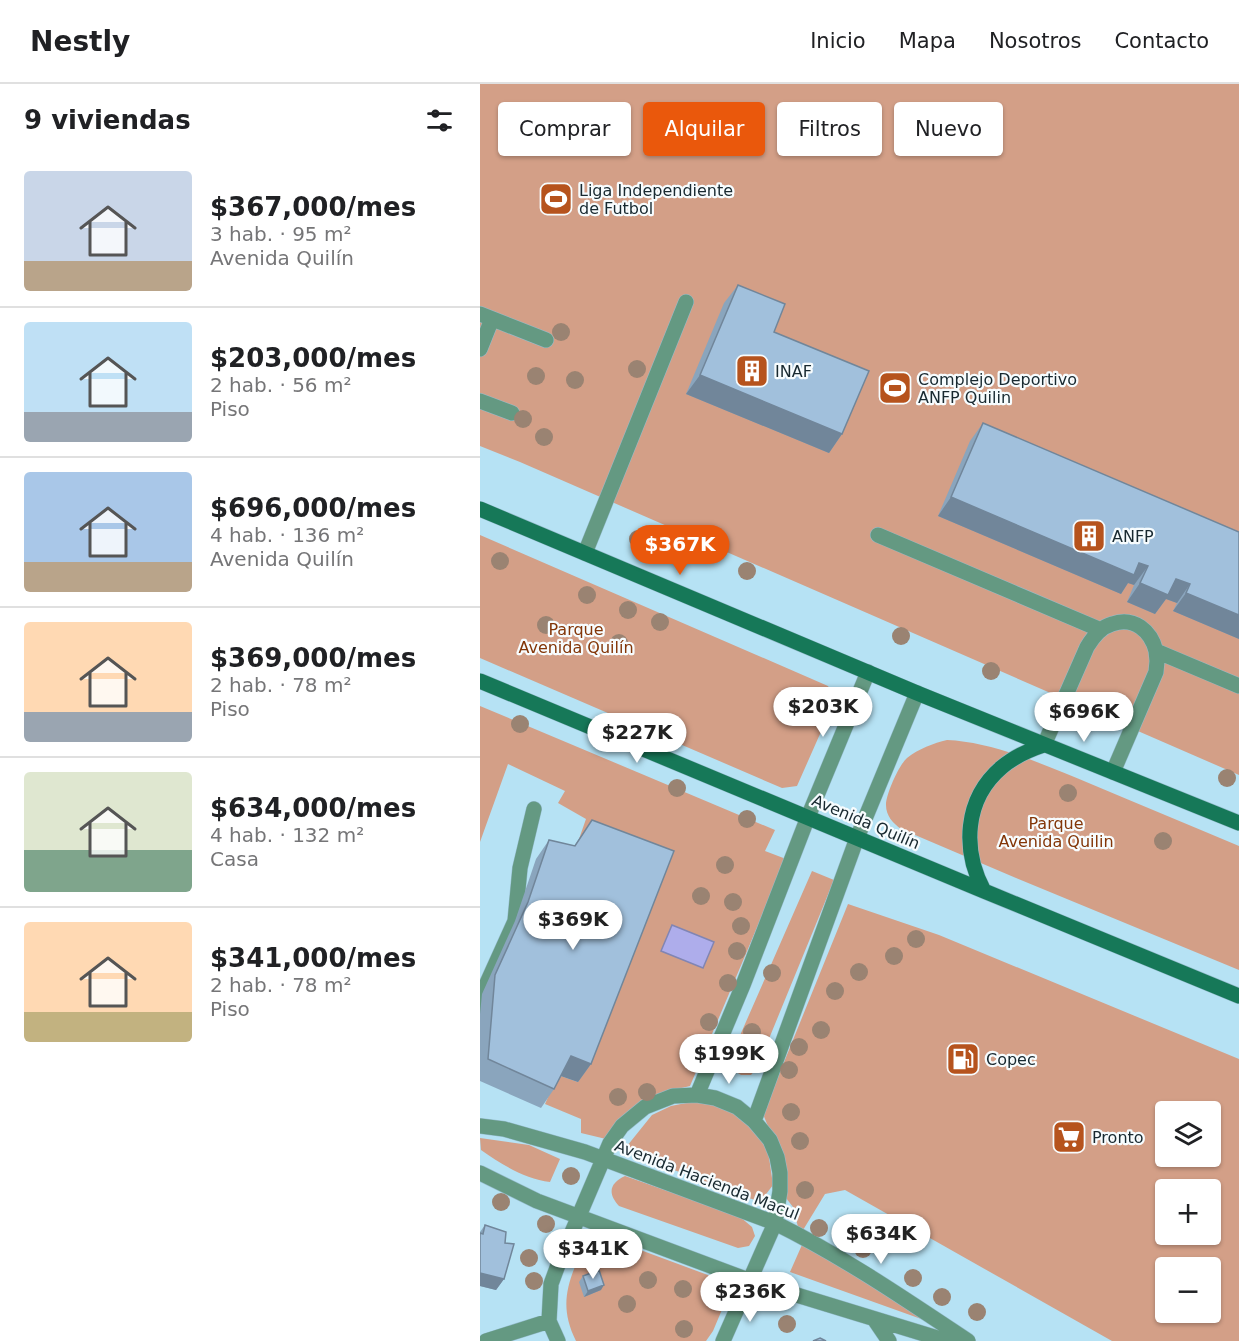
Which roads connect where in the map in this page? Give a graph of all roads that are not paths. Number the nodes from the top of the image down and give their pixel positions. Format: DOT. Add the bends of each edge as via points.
graph roads {
  1 [pos="686,302"];
  2 [pos="486,317"];
  3 [pos="546,340"];
  4 [pos="480,349"];
  5 [pos="480,401"];
  6 [pos="512,413"];
  7 [pos="480,509"];
  8 [pos="879,535"];
  9 [pos="585,554"];
  10 [pos="1101,630"];
  11 [pos="1156,651"];
  12 [pos="868,672"];
  13 [pos="480,681"];
  14 [pos="1239,686"];
  15 [pos="916,693"];
  16 [pos="1044,745"];
  17 [pos="1113,772"];
  18 [pos="534,809"];
  19 [pos="808,818"];
  20 [pos="1239,823"];
  21 [pos="857,838"];
  22 [pos="984,891"];
  23 [pos="1239,996"];
  24 [pos="480,1007"];
  25 [pos="696,1095"];
  26 [pos="754,1121"];
  27 [pos="480,1126"];
  28 [pos="603,1159"];
  29 [pos="480,1173"];
  30 [pos="579,1217"];
  31 [pos="775,1223"];
  32 [pos="751,1281"];
  33 [pos="874,1319"];
  34 [pos="549,1321"];
  35 [pos="486,1341"];
  36 [pos="558,1341"];
  37 [pos="723,1341"];
  38 [pos="889,1341"];
  39 [pos="947,1341"];
  40 [pos="968,1341"];
  1 -- 9 [label="street"];
  2 -- 3 [label="street"];
  2 -- 4 [label="street"];
  5 -- 6 [label="street"];
  7 -- 9 [label="main road"];
  8 -- 10 [label="street"];
  9 -- 12 [label="main road"];
  10 -- 11 [label="street" via="1110,624 1133,623 1144,629"];
  10 -- 16 [label="street" via="1087,647"];
  11 -- 14 [label="street"];
  11 -- 17 [label="street" via="1155,672"];
  12 -- 15 [label="main road"];
  12 -- 19 [label="street"];
  13 -- 19 [label="main road, Avenida Quilín"];
  15 -- 16 [label="main road"];
  15 -- 21 [label="street"];
  16 -- 17 [label="main road"];
  16 -- 22 [label="main road" via="1014,758 980,794 969,830 969,846 976,877"];
  17 -- 20 [label="main road"];
  18 -- 24 [label="street" via="520,868 515,921 482,994"];
  19 -- 21 [label="main road, Avenida Quilín"];
  19 -- 25 [label="street"];
  21 -- 22 [label="main road, Avenida Quilín"];
  21 -- 26 [label="street"];
  22 -- 23 [label="main road, Avenida Quilín"];
  25 -- 26 [label="street" via="737,1107"];
  25 -- 28 [label="street" via="674,1096 645,1107 622,1126"];
  26 -- 31 [label="street" via="770,1140 777,1157 780,1191"];
  27 -- 28 [label="street, Avenida Hacienda Macul" via="504,1129"];
  28 -- 30 [label="street"];
  28 -- 31 [label="street, Avenida Hacienda Macul"];
  29 -- 30 [label="street"];
  30 -- 32 [label="street"];
  30 -- 34 [label="street" via="551,1284"];
  31 -- 32 [label="street"];
  31 -- 40 [label="street, Avenida Hacienda Macul"];
  32 -- 33 [label="street"];
  32 -- 37 [label="street"];
  33 -- 38 [label="street"];
  33 -- 39 [label="street"];
  34 -- 35 [label="street"];
  34 -- 36 [label="street"];
}
